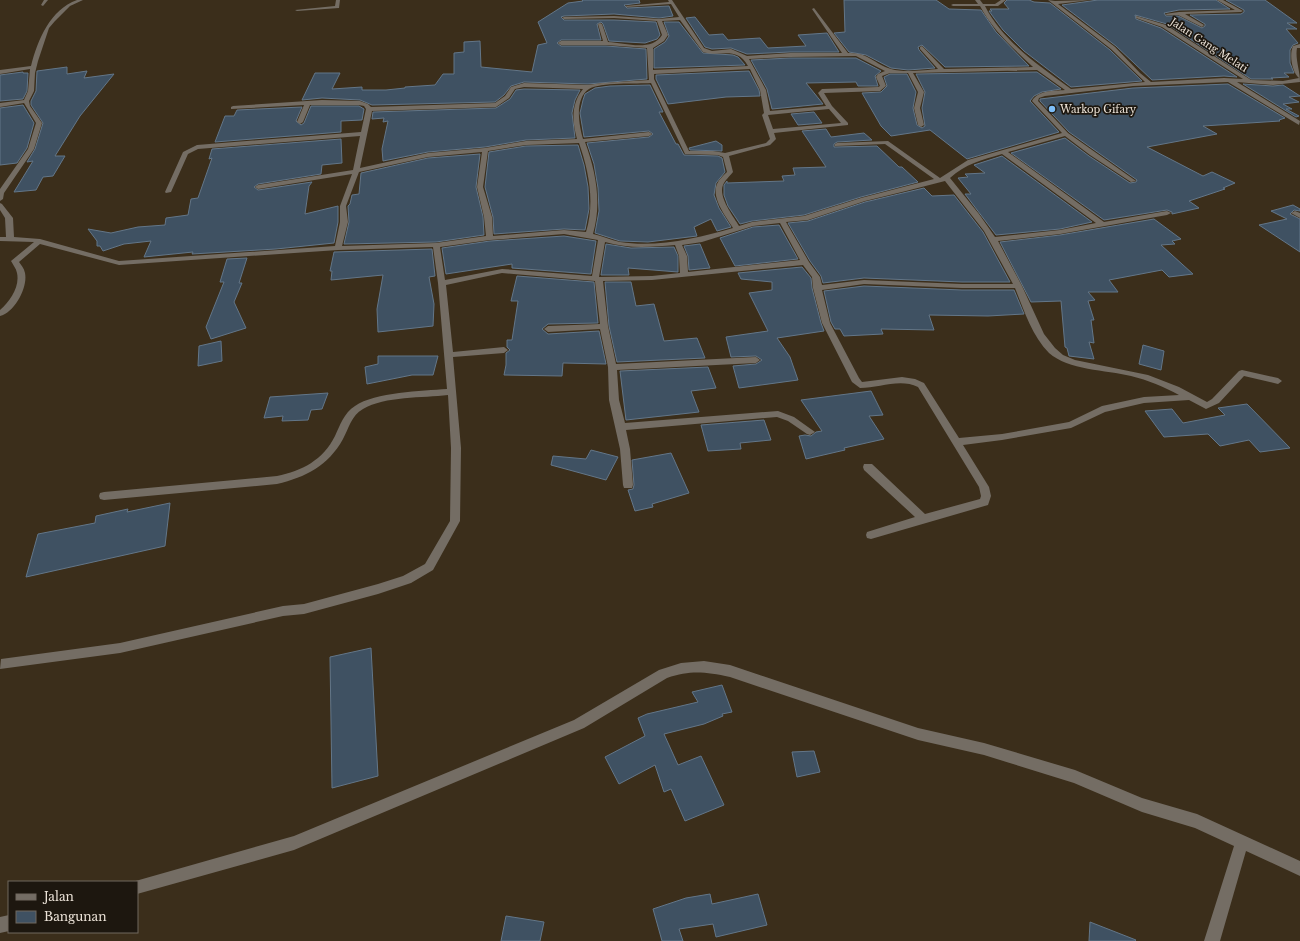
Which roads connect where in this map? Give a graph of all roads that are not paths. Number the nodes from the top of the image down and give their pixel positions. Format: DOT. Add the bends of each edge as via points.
graph roads {
  1 [pos="46,0"];
  2 [pos="81,0"];
  3 [pos="338,0"];
  4 [pos="977,0"];
  5 [pos="1004,0"];
  6 [pos="1088,0"];
  7 [pos="1220,0"];
  8 [pos="671,1"];
  9 [pos="1051,1"];
  10 [pos="43,5"];
  11 [pos="953,5"];
  12 [pos="982,5"];
  13 [pos="627,6"];
  14 [pos="814,9"];
  15 [pos="297,10"];
  16 [pos="1179,13"];
  17 [pos="1167,14"];
  18 [pos="1138,17"];
  19 [pos="564,18"];
  20 [pos="682,18"];
  21 [pos="659,20"];
  22 [pos="600,24"];
  23 [pos="1202,26"];
  24 [pos="561,43"];
  25 [pos="606,43"];
  26 [pos="1300,46"];
  27 [pos="650,47"];
  28 [pos="922,48"];
  29 [pos="846,54"];
  30 [pos="746,58"];
  31 [pos="34,67"];
  32 [pos="752,67"];
  33 [pos="1038,68"];
  34 [pos="942,70"];
  35 [pos="890,71"];
  36 [pos="0,72"];
  37 [pos="651,72"];
  38 [pos="910,72"];
  39 [pos="1300,76"];
  40 [pos="1229,80"];
  41 [pos="1248,80"];
  42 [pos="1300,80"];
  43 [pos="653,82"];
  44 [pos="1149,83"];
  45 [pos="588,88"];
  46 [pos="1069,90"];
  47 [pos="26,100"];
  48 [pos="308,103"];
  49 [pos="0,105"];
  50 [pos="830,107"];
  51 [pos="233,108"];
  52 [pos="369,109"];
  53 [pos="766,113"];
  54 [pos="300,122"];
  55 [pos="1299,123"];
  56 [pos="921,125"];
  57 [pos="771,131"];
  58 [pos="363,134"];
  59 [pos="648,134"];
  60 [pos="1066,134"];
  61 [pos="580,141"];
  62 [pos="836,145"];
  63 [pos="485,150"];
  64 [pos="1004,152"];
  65 [pos="724,155"];
  66 [pos="356,170"];
  67 [pos="943,179"];
  68 [pos="1133,181"];
  69 [pos="258,186"];
  70 [pos="168,192"];
  71 [pos="0,199"];
  72 [pos="0,205"];
  73 [pos="1167,213"];
  74 [pos="782,221"];
  75 [pos="1103,225"];
  76 [pos="736,227"];
  77 [pos="589,235"];
  78 [pos="12,238"];
  79 [pos="490,238"];
  80 [pos="0,239"];
  81 [pos="602,239"];
  82 [pos="993,239"];
  83 [pos="40,242"];
  84 [pos="678,243"];
  85 [pos="436,245"];
  86 [pos="338,248"];
  87 [pos="805,262"];
  88 [pos="684,275"];
  89 [pos="597,279"];
  90 [pos="442,283"];
  91 [pos="1018,286"];
  92 [pos="817,288"];
  93 [pos="0,314"];
  94 [pos="604,326"];
  95 [pos="548,329"];
  96 [pos="504,350"];
  97 [pos="449,355"];
  98 [pos="756,360"];
  99 [pos="612,367"];
  100 [pos="1278,381"];
  101 [pos="452,391"];
  102 [pos="1190,397"];
  103 [pos="621,427"];
  104 [pos="810,432"];
  105 [pos="956,442"];
  106 [pos="868,467"];
  107 [pos="628,485"];
  108 [pos="104,496"];
  109 [pos="923,519"];
  110 [pos="872,535"];
  111 [pos="2,664"];
  112 [pos="1242,842"];
  113 [pos="1300,869"];
  114 [pos="138,887"];
  115 [pos="1212,941"];
  1 -- 10 [label="street"];
  2 -- 31 [label="street" via="68,6 47,28"];
  3 -- 15 [label="street" via="337,7"];
  4 -- 12 [label="street"];
  5 -- 12 [label="street" via="998,4"];
  6 -- 9 [label="street"];
  7 -- 16 [label="street" via="1241,11"];
  8 -- 13 [label="street"];
  8 -- 20 [label="street"];
  9 -- 44 [label="street" via="1113,48"];
  11 -- 12 [label="street"];
  12 -- 33 [label="street" via="1004,37"];
  14 -- 29 [label="street"];
  16 -- 17 [label="street"];
  16 -- 23 [label="street"];
  18 -- 41 [label="street, Jalan Gang Melati" via="1164,26"];
  19 -- 21 [label="street" via="614,17"];
  20 -- 21 [label="street"];
  20 -- 30 [label="street" via="704,51 733,51"];
  21 -- 27 [label="street" via="665,35"];
  22 -- 25 [label="street"];
  24 -- 25 [label="street"];
  25 -- 27 [label="street"];
  26 -- 39 [label="street" via="1295,47 1294,59"];
  27 -- 37 [label="street"];
  28 -- 34 [label="street"];
  29 -- 30 [label="street"];
  29 -- 35 [label="street" via="862,55"];
  30 -- 32 [label="street"];
  31 -- 36 [label="street"];
  31 -- 47 [label="street" via="31,91"];
  32 -- 37 [label="street"];
  32 -- 53 [label="street" via="762,82"];
  33 -- 34 [label="street"];
  33 -- 46 [label="street"];
  34 -- 38 [label="street"];
  35 -- 38 [label="street"];
  35 -- 50 [label="street" via="880,75 883,86 880,89 822,91"];
  37 -- 43 [label="street"];
  38 -- 56 [label="street" via="921,92 918,108"];
  40 -- 41 [label="street"];
  40 -- 44 [label="street"];
  40 -- 55 [label="street"];
  41 -- 42 [label="street"];
  43 -- 45 [label="street"];
  43 -- 65 [label="street" via="687,154"];
  44 -- 46 [label="street"];
  45 -- 52 [label="street" via="524,85 513,88 507,97 496,105"];
  45 -- 61 [label="street" via="581,95 576,110"];
  46 -- 60 [label="street" via="1044,94 1035,101"];
  47 -- 49 [label="street"];
  47 -- 71 [label="street" via="38,123 31,149 1,193"];
  48 -- 51 [label="street"];
  48 -- 52 [label="street" via="360,103 366,104"];
  48 -- 54 [label="street"];
  50 -- 53 [label="street"];
  50 -- 57 [label="street" via="846,124"];
  52 -- 58 [label="street"];
  53 -- 57 [label="street"];
  57 -- 65 [label="street" via="774,139 768,144"];
  58 -- 66 [label="street"];
  58 -- 70 [label="street" via="197,147 185,153"];
  59 -- 61 [label="street"];
  60 -- 64 [label="street"];
  60 -- 68 [label="street"];
  61 -- 63 [label="street" via="526,143"];
  61 -- 77 [label="street" via="589,163 593,186 595,213"];
  62 -- 67 [label="street" via="886,142"];
  63 -- 66 [label="street" via="428,155"];
  63 -- 79 [label="street" via="480,187 488,217"];
  64 -- 67 [label="street" via="970,161"];
  64 -- 75 [label="street"];
  65 -- 76 [label="street" via="730,172 720,184 720,198"];
  66 -- 69 [label="street"];
  66 -- 86 [label="street" via="343,206 344,222"];
  67 -- 74 [label="street" via="863,199 804,218"];
  67 -- 82 [label="street" via="968,204"];
  72 -- 78 [label="street" via="9,218"];
  73 -- 75 [label="street"];
  74 -- 76 [label="street"];
  74 -- 87 [label="street"];
  75 -- 82 [label="street"];
  76 -- 84 [label="street" via="699,240"];
  77 -- 79 [label="street" via="564,232"];
  77 -- 81 [label="street"];
  78 -- 80 [label="street"];
  78 -- 83 [label="street"];
  79 -- 85 [label="street"];
  81 -- 84 [label="street" via="620,244"];
  81 -- 89 [label="street"];
  82 -- 91 [label="street"];
  83 -- 86 [label="street" via="119,263"];
  83 -- 93 [label="street" via="15,261 21,270 20,287 16,297"];
  84 -- 88 [label="street" via="683,256"];
  85 -- 86 [label="street"];
  85 -- 90 [label="street"];
  87 -- 88 [label="street"];
  87 -- 92 [label="street" via="816,277"];
  88 -- 89 [label="street"];
  89 -- 90 [label="street" via="502,271"];
  89 -- 94 [label="street"];
  90 -- 97 [label="street"];
  91 -- 92 [label="street" via="864,282"];
  91 -- 102 [label="street" via="1036,329 1061,357 1167,384"];
  92 -- 105 [label="street" via="826,323 855,380 867,385 916,381"];
  94 -- 95 [label="street"];
  94 -- 99 [label="street"];
  96 -- 97 [label="street"];
  97 -- 101 [label="street"];
  98 -- 99 [label="street"];
  99 -- 103 [label="street" via="614,400"];
  100 -- 102 [label="street" via="1242,373 1208,406"];
  101 -- 108 [label="street" via="379,400 361,406 348,415 335,444 319,464 299,475 278,480"];
  101 -- 111 [label="street" via="456,448 455,521 429,567 407,580 304,609 284,611 120,648"];
  102 -- 105 [label="street" via="1144,400 1102,409 1071,425"];
  103 -- 104 [label="street" via="778,414 791,419"];
  103 -- 107 [label="street"];
  105 -- 109 [label="street" via="984,488 984,502"];
  106 -- 109 [label="street"];
  109 -- 110 [label="street"];
  112 -- 113 [label="street"];
  112 -- 114 [label="street" via="1197,821 1142,805 1075,778 984,749 918,734 730,671 704,666 681,668 664,674 578,724 294,843"];
  112 -- 115 [label="street"];
}
